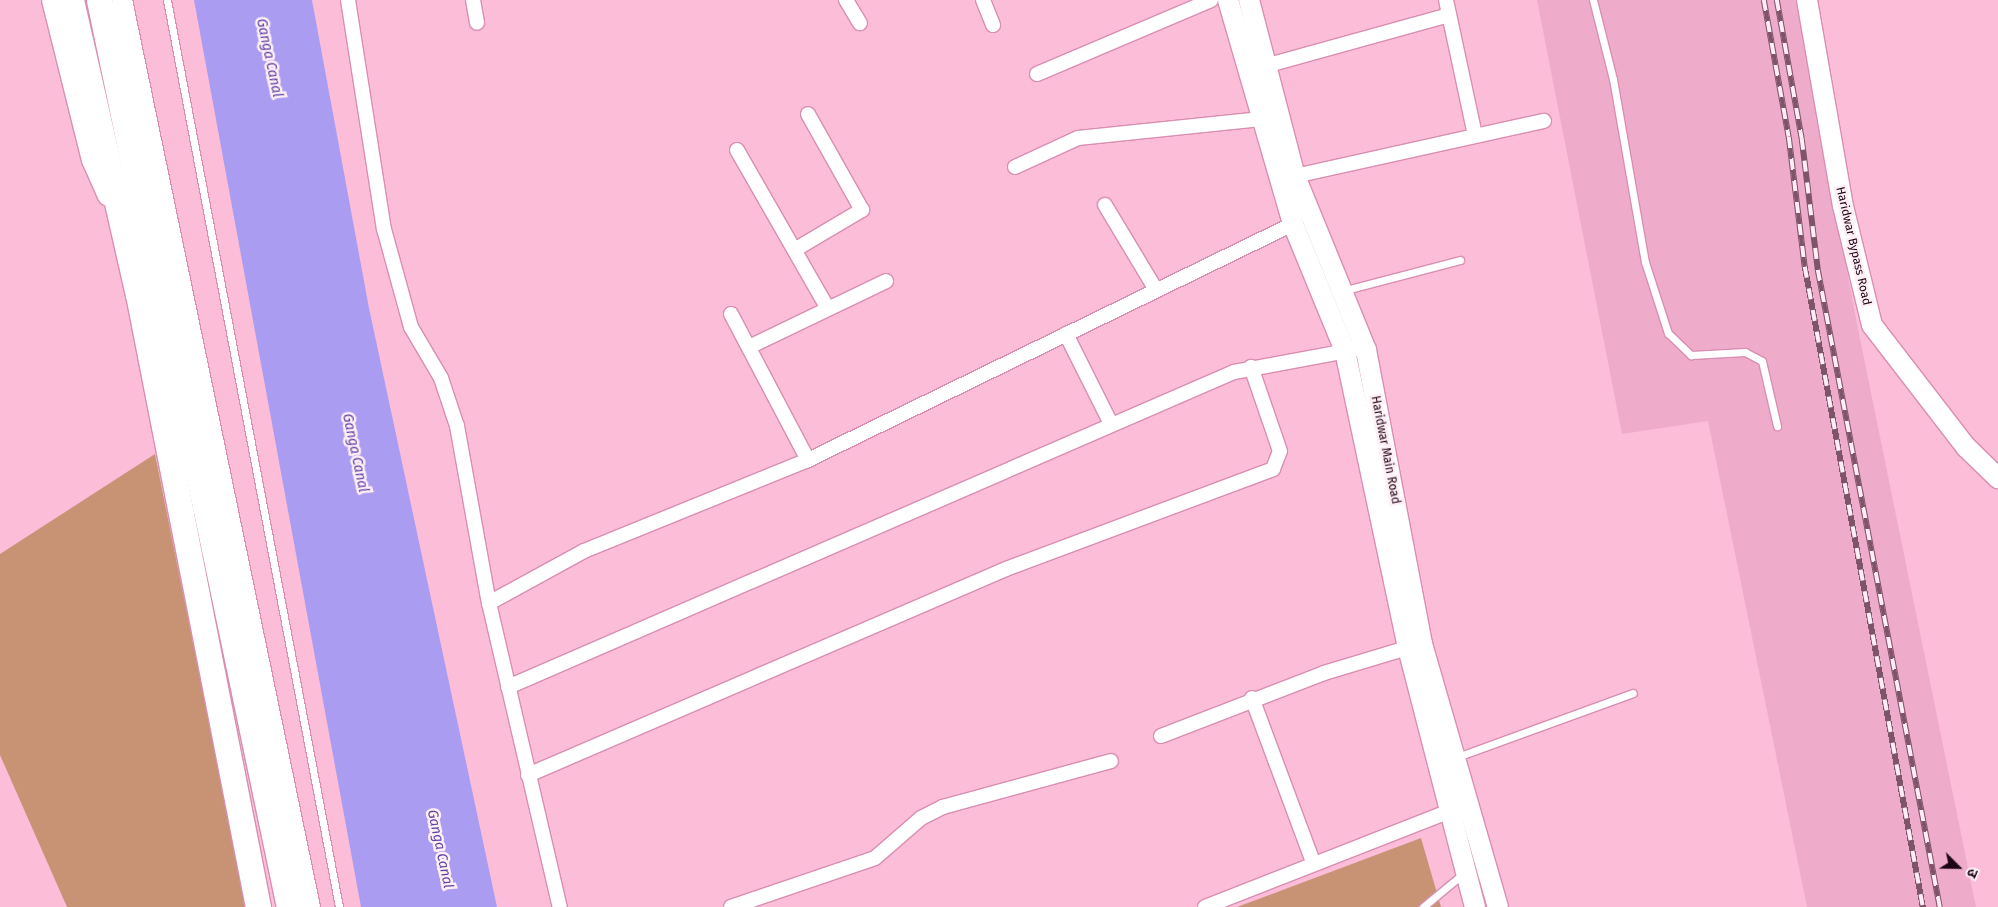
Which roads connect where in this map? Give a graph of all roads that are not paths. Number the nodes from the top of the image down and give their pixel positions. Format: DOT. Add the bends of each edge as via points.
graph roads {
  1 [pos="52,0"];
  2 [pos="71,0"];
  3 [pos="99,0"];
  4 [pos="122,0"];
  5 [pos="167,0"];
  6 [pos="348,0"];
  7 [pos="473,0"];
  8 [pos="846,0"];
  9 [pos="983,0"];
  10 [pos="1211,0"];
  11 [pos="1228,0"];
  12 [pos="1249,0"];
  13 [pos="1446,0"];
  14 [pos="1594,0"];
  15 [pos="1807,0"];
  16 [pos="1449,15"];
  17 [pos="477,23"];
  18 [pos="860,23"];
  19 [pos="993,25"];
  20 [pos="1265,66"];
  21 [pos="1037,74"];
  22 [pos="808,114"];
  23 [pos="1270,118"];
  24 [pos="1544,121"];
  25 [pos="1475,135"];
  26 [pos="737,150"];
  27 [pos="1015,167"];
  28 [pos="1295,176"];
  29 [pos="1105,204"];
  30 [pos="1293,224"];
  31 [pos="124,234"];
  32 [pos="796,250"];
  33 [pos="1460,260"];
  34 [pos="886,281"];
  35 [pos="1156,290"];
  36 [pos="1342,291"];
  37 [pos="827,307"];
  38 [pos="732,314"];
  39 [pos="1066,334"];
  40 [pos="749,347"];
  41 [pos="1366,350"];
  42 [pos="1346,351"];
  43 [pos="1251,367"];
  44 [pos="1111,424"];
  45 [pos="1777,426"];
  46 [pos="808,460"];
  47 [pos="1998,478"];
  48 [pos="489,602"];
  49 [pos="1415,646"];
  50 [pos="508,687"];
  51 [pos="1633,693"];
  52 [pos="1252,698"];
  53 [pos="1161,736"];
  54 [pos="1455,758"];
  55 [pos="1111,761"];
  56 [pos="528,775"];
  57 [pos="1447,812"];
  58 [pos="1313,862"];
  59 [pos="1465,873"];
  60 [pos="258,907"];
  61 [pos="289,907"];
  62 [pos="310,907"];
  63 [pos="339,907"];
  64 [pos="560,907"];
  65 [pos="731,907"];
  66 [pos="1205,907"];
  67 [pos="1423,907"];
  68 [pos="1475,907"];
  69 [pos="1498,907"];
  1 -- 31 [label="main road" via="92,160"];
  2 -- 31 [label="highway"];
  3 -- 61 [label="highway"];
  4 -- 62 [label="main road"];
  5 -- 63 [label="lane"];
  6 -- 48 [label="street" via="384,228 411,327 450,399"];
  7 -- 17 [label="street"];
  8 -- 18 [label="street"];
  9 -- 19 [label="street"];
  10 -- 21 [label="street"];
  11 -- 23 [label="main road, Haridwar Main Road"];
  12 -- 20 [label="main road, Haridwar Main Road"];
  13 -- 16 [label="street"];
  14 -- 45 [label="lane" via="1613,79 1645,262 1668,333 1692,355 1745,352 1762,361"];
  15 -- 47 [label="main road, Haridwar Bypass Road" via="1843,206 1872,325 1966,447"];
  16 -- 20 [label="street"];
  16 -- 25 [label="street"];
  20 -- 23 [label="main road, Haridwar Main Road"];
  22 -- 32 [label="street" via="862,210"];
  23 -- 27 [label="street" via="1078,138"];
  23 -- 28 [label="main road, Haridwar Main Road"];
  23 -- 30 [label="main road, Haridwar Main Road"];
  24 -- 25 [label="street"];
  25 -- 28 [label="street"];
  26 -- 32 [label="street"];
  28 -- 36 [label="main road, Haridwar Main Road"];
  29 -- 35 [label="street"];
  30 -- 35 [label="street"];
  30 -- 42 [label="main road, Haridwar Main Road"];
  31 -- 60 [label="highway"];
  32 -- 37 [label="street"];
  33 -- 36 [label="lane"];
  34 -- 37 [label="street"];
  35 -- 39 [label="street"];
  36 -- 41 [label="main road, Haridwar Main Road"];
  37 -- 40 [label="street"];
  38 -- 40 [label="street"];
  39 -- 44 [label="street"];
  39 -- 46 [label="street"];
  40 -- 46 [label="street"];
  41 -- 42 [label="street"];
  41 -- 49 [label="main road, Haridwar Main Road"];
  42 -- 43 [label="street"];
  42 -- 49 [label="main road, Haridwar Main Road"];
  43 -- 44 [label="street"];
  43 -- 56 [label="street" via="1280,451 1273,469 1006,570"];
  44 -- 50 [label="street"];
  46 -- 48 [label="street" via="584,551"];
  48 -- 50 [label="street"];
  49 -- 52 [label="street"];
  49 -- 54 [label="main road, Haridwar Main Road"];
  49 -- 57 [label="main road, Haridwar Main Road"];
  50 -- 56 [label="street"];
  51 -- 54 [label="lane"];
  52 -- 53 [label="street"];
  52 -- 58 [label="street"];
  54 -- 69 [label="main road, Haridwar Main Road"];
  55 -- 65 [label="street" via="943,807 922,818 876,858"];
  56 -- 64 [label="street"];
  57 -- 58 [label="street"];
  57 -- 59 [label="main road, Haridwar Main Road"];
  58 -- 66 [label="street"];
  59 -- 67 [label="lane"];
  59 -- 68 [label="main road, Haridwar Main Road"];
}
